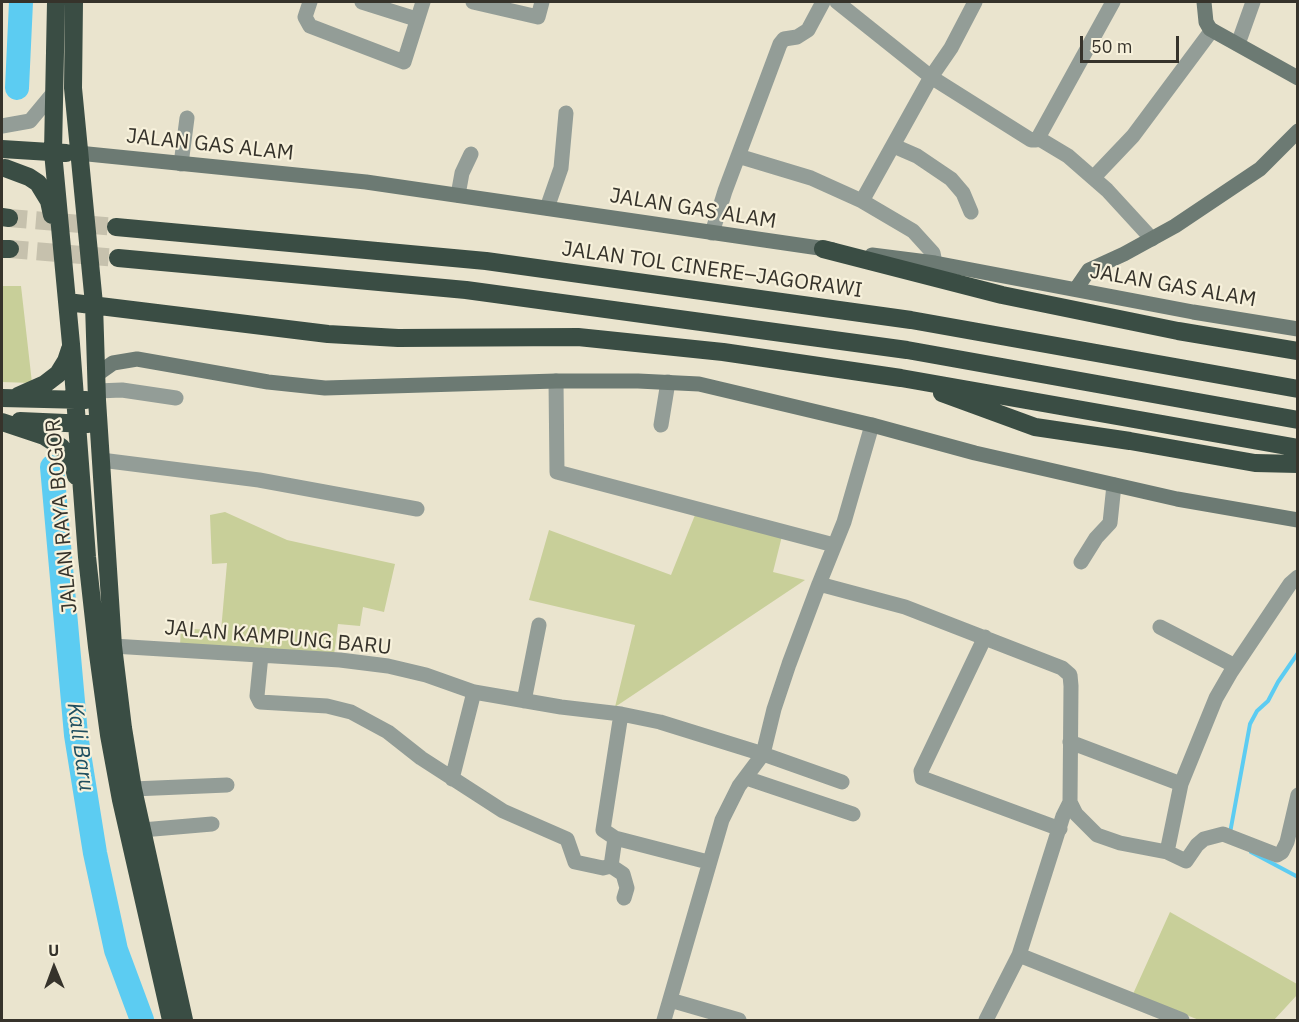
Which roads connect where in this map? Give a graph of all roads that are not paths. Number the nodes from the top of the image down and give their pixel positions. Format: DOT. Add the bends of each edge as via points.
graph roads {
  1 [pos="56,2"];
  2 [pos="74,2"];
  3 [pos="310,2"];
  4 [pos="362,2"];
  5 [pos="423,2"];
  6 [pos="473,2"];
  7 [pos="542,2"];
  8 [pos="823,2"];
  9 [pos="837,2"];
  10 [pos="975,2"];
  11 [pos="1113,2"];
  12 [pos="1204,2"];
  13 [pos="1253,2"];
  14 [pos="416,19"];
  15 [pos="1212,30"];
  16 [pos="1238,44"];
  17 [pos="932,77"];
  18 [pos="1298,78"];
  19 [pos="55,91"];
  20 [pos="566,113"];
  21 [pos="187,118"];
  22 [pos="2,126"];
  23 [pos="1298,131"];
  24 [pos="1038,138"];
  25 [pos="894,146"];
  26 [pos="2,149"];
  27 [pos="471,154"];
  28 [pos="738,156"];
  29 [pos="54,161"];
  30 [pos="79,162"];
  31 [pos="181,164"];
  32 [pos="3,168"];
  33 [pos="1094,177"];
  34 [pos="458,195"];
  35 [pos="862,201"];
  36 [pos="547,208"];
  37 [pos="971,212"];
  38 [pos="116,227"];
  39 [pos="712,233"];
  40 [pos="1152,239"];
  41 [pos="823,249"];
  42 [pos="118,258"];
  43 [pos="935,263"];
  44 [pos="64,272"];
  45 [pos="1076,289"];
  46 [pos="67,302"];
  47 [pos="94,304"];
  48 [pos="1298,329"];
  49 [pos="71,344"];
  50 [pos="1298,351"];
  51 [pos="901,378"];
  52 [pos="556,381"];
  53 [pos="668,382"];
  54 [pos="97,389"];
  55 [pos="1298,389"];
  56 [pos="6,398"];
  57 [pos="176,398"];
  58 [pos="75,400"];
  59 [pos="1298,420"];
  60 [pos="2,421"];
  61 [pos="76,424"];
  62 [pos="99,424"];
  63 [pos="661,425"];
  64 [pos="872,425"];
  65 [pos="1298,448"];
  66 [pos="101,460"];
  67 [pos="1298,464"];
  68 [pos="1114,484"];
  69 [pos="82,495"];
  70 [pos="417,508"];
  71 [pos="1298,520"];
  72 [pos="834,545"];
  73 [pos="1081,562"];
  74 [pos="1298,577"];
  75 [pos="819,584"];
  76 [pos="539,625"];
  77 [pos="1160,627"];
  78 [pos="985,638"];
  79 [pos="113,646"];
  80 [pos="261,655"];
  81 [pos="1235,666"];
  82 [pos="474,693"];
  83 [pos="524,701"];
  84 [pos="621,714"];
  85 [pos="1070,742"];
  86 [pos="763,754"];
  87 [pos="746,778"];
  88 [pos="452,779"];
  89 [pos="843,782"];
  90 [pos="1182,784"];
  91 [pos="227,785"];
  92 [pos="133,789"];
  93 [pos="1298,795"];
  94 [pos="1071,802"];
  95 [pos="853,814"];
  96 [pos="212,824"];
  97 [pos="1060,829"];
  98 [pos="142,830"];
  99 [pos="615,838"];
  100 [pos="1167,852"];
  101 [pos="708,862"];
  102 [pos="611,866"];
  103 [pos="624,898"];
  104 [pos="1019,955"];
  105 [pos="670,1000"];
  106 [pos="171,1020"];
  107 [pos="184,1020"];
  108 [pos="664,1020"];
  109 [pos="739,1020"];
  110 [pos="986,1020"];
  111 [pos="1182,1020"];
  1 -- 19 [label="highway, JALAN RAYA BOGOR"];
  2 -- 30 [label="highway" via="73,88"];
  3 -- 14 [label="street" via="305,17 310,26 404,62"];
  4 -- 14 [label="street"];
  5 -- 14 [label="street"];
  6 -- 7 [label="street" via="538,17"];
  8 -- 28 [label="street" via="807,30 780,44"];
  9 -- 17 [label="street"];
  10 -- 17 [label="street"];
  11 -- 24 [label="street"];
  12 -- 15 [label="main road" via="1206,22"];
  13 -- 16 [label="street"];
  15 -- 16 [label="main road"];
  15 -- 33 [label="street" via="1133,136"];
  16 -- 18 [label="main road"];
  17 -- 24 [label="street" via="1031,140"];
  17 -- 25 [label="street"];
  19 -- 22 [label="street" via="30,121"];
  19 -- 29 [label="highway, JALAN RAYA BOGOR"];
  20 -- 36 [label="street" via="561,168"];
  21 -- 31 [label="street"];
  23 -- 40 [label="main road" via="1260,170"];
  24 -- 33 [label="street"];
  25 -- 35 [label="street"];
  25 -- 37 [label="street" via="951,179 963,193"];
  26 -- 29 [label="highway"];
  27 -- 34 [label="street"];
  28 -- 35 [label="street" via="811,178"];
  28 -- 39 [label="street"];
  29 -- 30 [label="highway"];
  29 -- 32 [label="highway"];
  29 -- 44 [label="highway, JALAN RAYA BOGOR"];
  30 -- 31 [label="main road, JALAN GAS ALAM"];
  30 -- 47 [label="highway, JALAN RAYA BOGOR"];
  31 -- 34 [label="main road, JALAN GAS ALAM"];
  32 -- 44 [label="highway" via="29,177 44,191"];
  33 -- 40 [label="street"];
  34 -- 36 [label="main road, JALAN GAS ALAM"];
  35 -- 43 [label="street" via="913,231 933,253"];
  36 -- 39 [label="main road, JALAN GAS ALAM"];
  38 -- 55 [label="highway, JALAN TOL CINERE–JAGORAWI" via="486,261 910,320"];
  39 -- 41 [label="main road, JALAN GAS ALAM"];
  40 -- 45 [label="main road" via="1089,270"];
  41 -- 43 [label="main road, JALAN GAS ALAM"];
  41 -- 50 [label="highway" via="1002,296"];
  42 -- 59 [label="highway" via="466,290 907,350"];
  43 -- 45 [label="main road, JALAN GAS ALAM"];
  44 -- 46 [label="highway, JALAN RAYA BOGOR"];
  45 -- 48 [label="main road, JALAN GAS ALAM"];
  46 -- 47 [label="highway"];
  46 -- 49 [label="highway, JALAN RAYA BOGOR"];
  47 -- 51 [label="highway" via="328,334 398,338 578,337 645,343"];
  47 -- 54 [label="highway, JALAN RAYA BOGOR"];
  49 -- 56 [label="highway" via="58,374 45,384"];
  49 -- 58 [label="highway, JALAN RAYA BOGOR"];
  51 -- 65 [label="highway"];
  51 -- 67 [label="highway" via="1035,427 1256,463"];
  52 -- 53 [label="main road"];
  52 -- 54 [label="main road" via="325,388 137,359 113,363"];
  52 -- 72 [label="street" via="557,472"];
  53 -- 63 [label="street"];
  53 -- 64 [label="main road" via="699,384"];
  54 -- 57 [label="street"];
  54 -- 58 [label="highway"];
  54 -- 62 [label="highway, JALAN RAYA BOGOR"];
  56 -- 58 [label="highway"];
  58 -- 61 [label="highway, JALAN RAYA BOGOR"];
  60 -- 61 [label="highway"];
  60 -- 69 [label="highway" via="44,436 61,447 73,464"];
  61 -- 62 [label="highway"];
  61 -- 69 [label="highway, JALAN RAYA BOGOR"];
  62 -- 66 [label="highway, JALAN RAYA BOGOR"];
  64 -- 68 [label="main road"];
  64 -- 72 [label="street"];
  66 -- 70 [label="street" via="259,480"];
  66 -- 79 [label="highway, JALAN RAYA BOGOR"];
  68 -- 71 [label="main road" via="1198,504"];
  68 -- 73 [label="street" via="1110,523"];
  69 -- 106 [label="highway, JALAN RAYA BOGOR" via="113,758"];
  72 -- 75 [label="street"];
  74 -- 81 [label="street"];
  75 -- 78 [label="street" via="905,607"];
  75 -- 86 [label="street" via="789,664"];
  76 -- 83 [label="street"];
  77 -- 81 [label="street"];
  78 -- 85 [label="street" via="1042,659 1070,675"];
  78 -- 97 [label="street" via="921,771 922,778"];
  79 -- 80 [label="street, JALAN KAMPUNG BARU"];
  79 -- 92 [label="highway, JALAN RAYA BOGOR"];
  80 -- 82 [label="street, JALAN KAMPUNG BARU" via="388,666"];
  80 -- 88 [label="street" via="258,700 340,707 388,732"];
  81 -- 90 [label="street" via="1216,698"];
  82 -- 83 [label="street, JALAN KAMPUNG BARU"];
  82 -- 88 [label="street"];
  83 -- 84 [label="street, JALAN KAMPUNG BARU"];
  84 -- 86 [label="street, JALAN KAMPUNG BARU"];
  84 -- 99 [label="street" via="603,830"];
  85 -- 90 [label="street"];
  85 -- 94 [label="street"];
  86 -- 87 [label="street"];
  86 -- 89 [label="street, JALAN KAMPUNG BARU"];
  87 -- 95 [label="street"];
  87 -- 101 [label="street" via="722,820"];
  88 -- 102 [label="street" via="503,811 567,839 575,862"];
  90 -- 100 [label="street"];
  91 -- 92 [label="street"];
  92 -- 98 [label="highway, JALAN RAYA BOGOR"];
  93 -- 100 [label="street" via="1287,842 1280,854 1228,836 1204,839 1186,861"];
  94 -- 97 [label="street"];
  94 -- 100 [label="street" via="1076,814 1097,835"];
  96 -- 98 [label="street"];
  97 -- 104 [label="street"];
  98 -- 107 [label="highway, JALAN RAYA BOGOR"];
  99 -- 101 [label="street"];
  99 -- 102 [label="street"];
  101 -- 105 [label="street"];
  102 -- 103 [label="street" via="623,874 627,888"];
  104 -- 110 [label="street"];
  104 -- 111 [label="street"];
  105 -- 108 [label="street"];
  105 -- 109 [label="street"];
}
